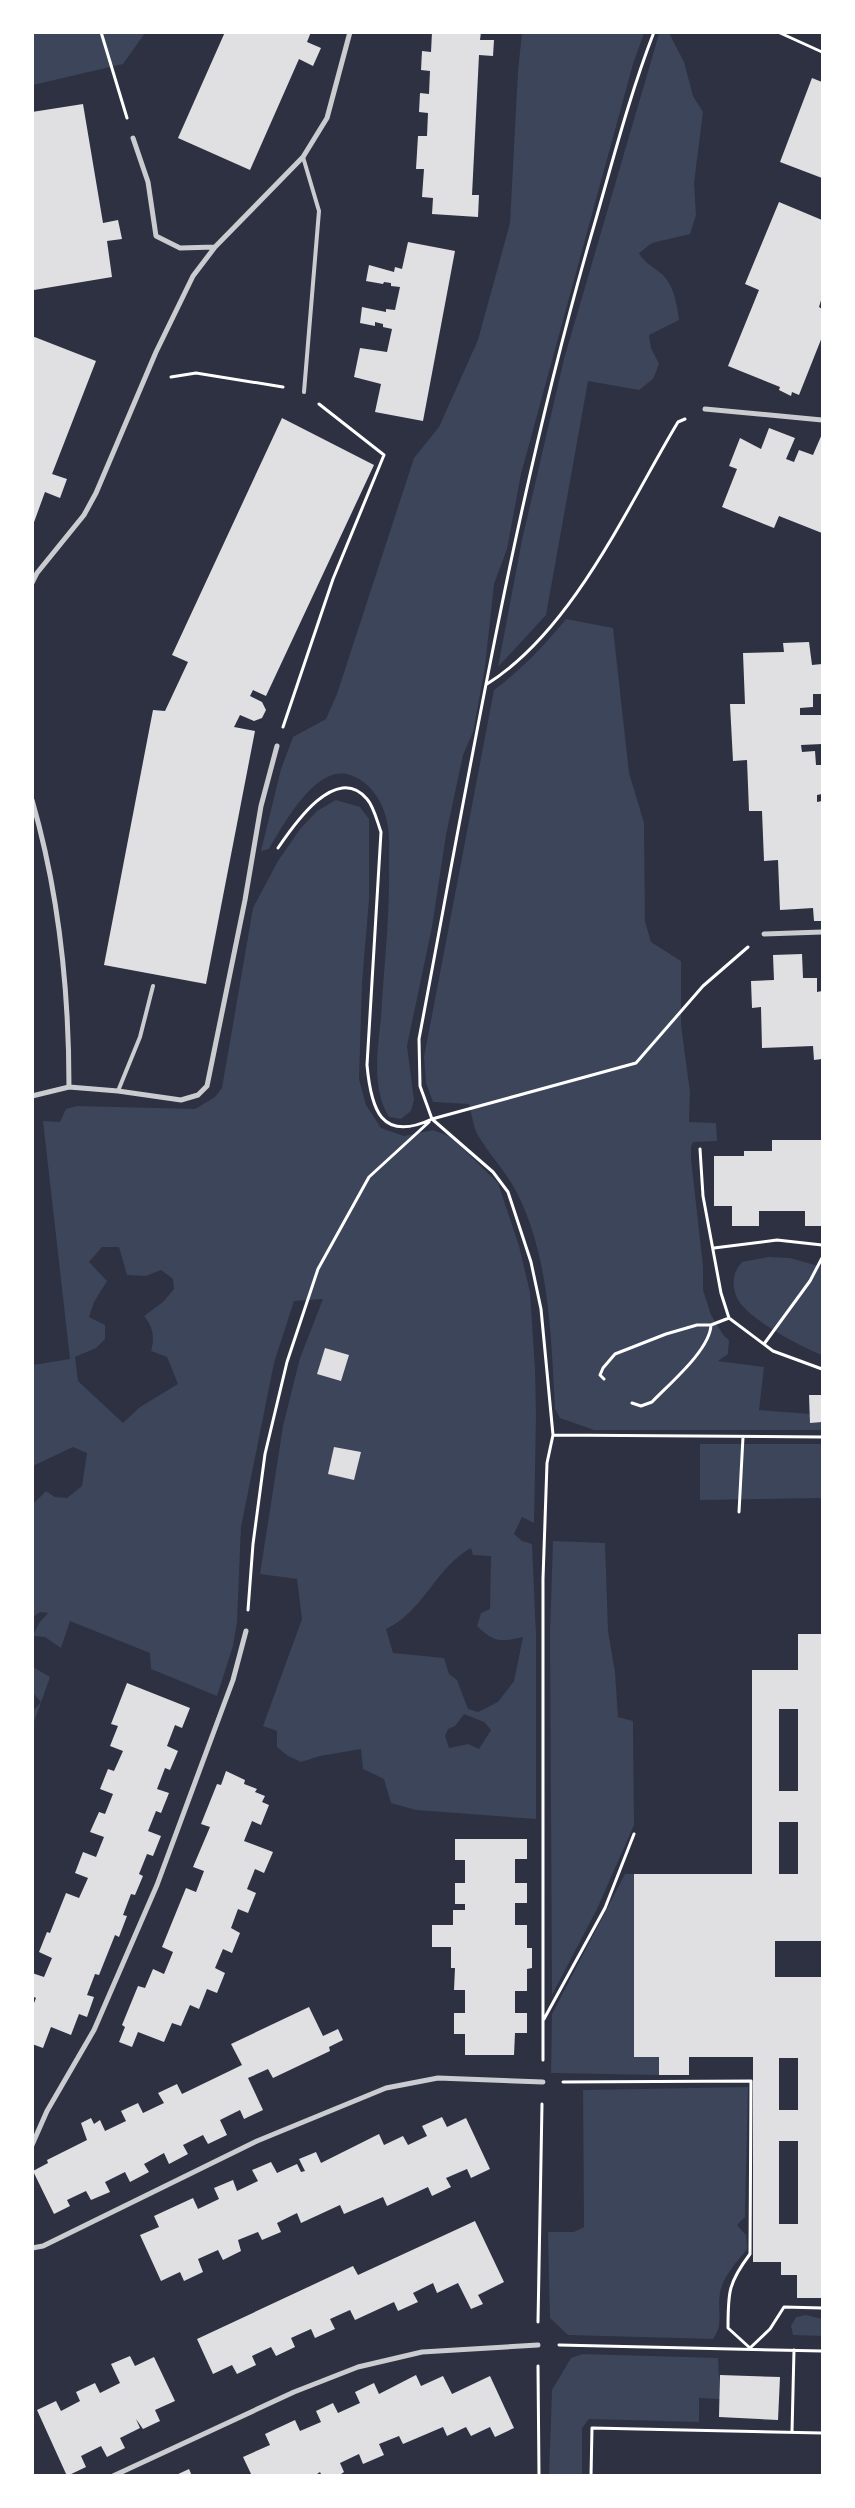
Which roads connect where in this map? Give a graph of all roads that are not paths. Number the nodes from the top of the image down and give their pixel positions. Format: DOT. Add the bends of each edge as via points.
graph roads {
  1 [pos="350,32"];
  2 [pos="133,138"];
  3 [pos="303,157"];
  4 [pos="215,247"];
  5 [pos="304,392"];
  6 [pos="706,409"];
  7 [pos="822,420"];
  8 [pos="32,583"];
  9 [pos="277,746"];
  10 [pos="32,800"];
  11 [pos="822,932"];
  12 [pos="764,934"];
  13 [pos="153,986"];
  14 [pos="69,1087"];
  15 [pos="118,1091"];
  16 [pos="32,1096"];
  17 [pos="246,1631"];
  18 [pos="543,2082"];
  19 [pos="32,2145"];
  20 [pos="32,2248"];
  21 [pos="538,2345"];
  22 [pos="113,2476"];
  1 -- 3 [label="street" via="327,118"];
  2 -- 4 [label="street" via="148,182 156,236 180,248"];
  3 -- 4 [label="street"];
  3 -- 5 [label="lane" via="319,211"];
  4 -- 8 [label="street" via="194,276 143,382 96,493 84,515"];
  6 -- 7 [label="street"];
  9 -- 15 [label="street" via="261,806 207,1086 198,1095 181,1100"];
  10 -- 14 [label="street" via="46,847 60,934 69,1032"];
  11 -- 12 [label="street"];
  13 -- 15 [label="lane" via="140,1037"];
  14 -- 15 [label="street"];
  14 -- 16 [label="street"];
  17 -- 19 [label="street" via="233,1680 156,1885 94,2030"];
  18 -- 20 [label="street" via="438,2078 386,2088 257,2141"];
  21 -- 22 [label="street" via="422,2352 358,2367 294,2392"];
}
